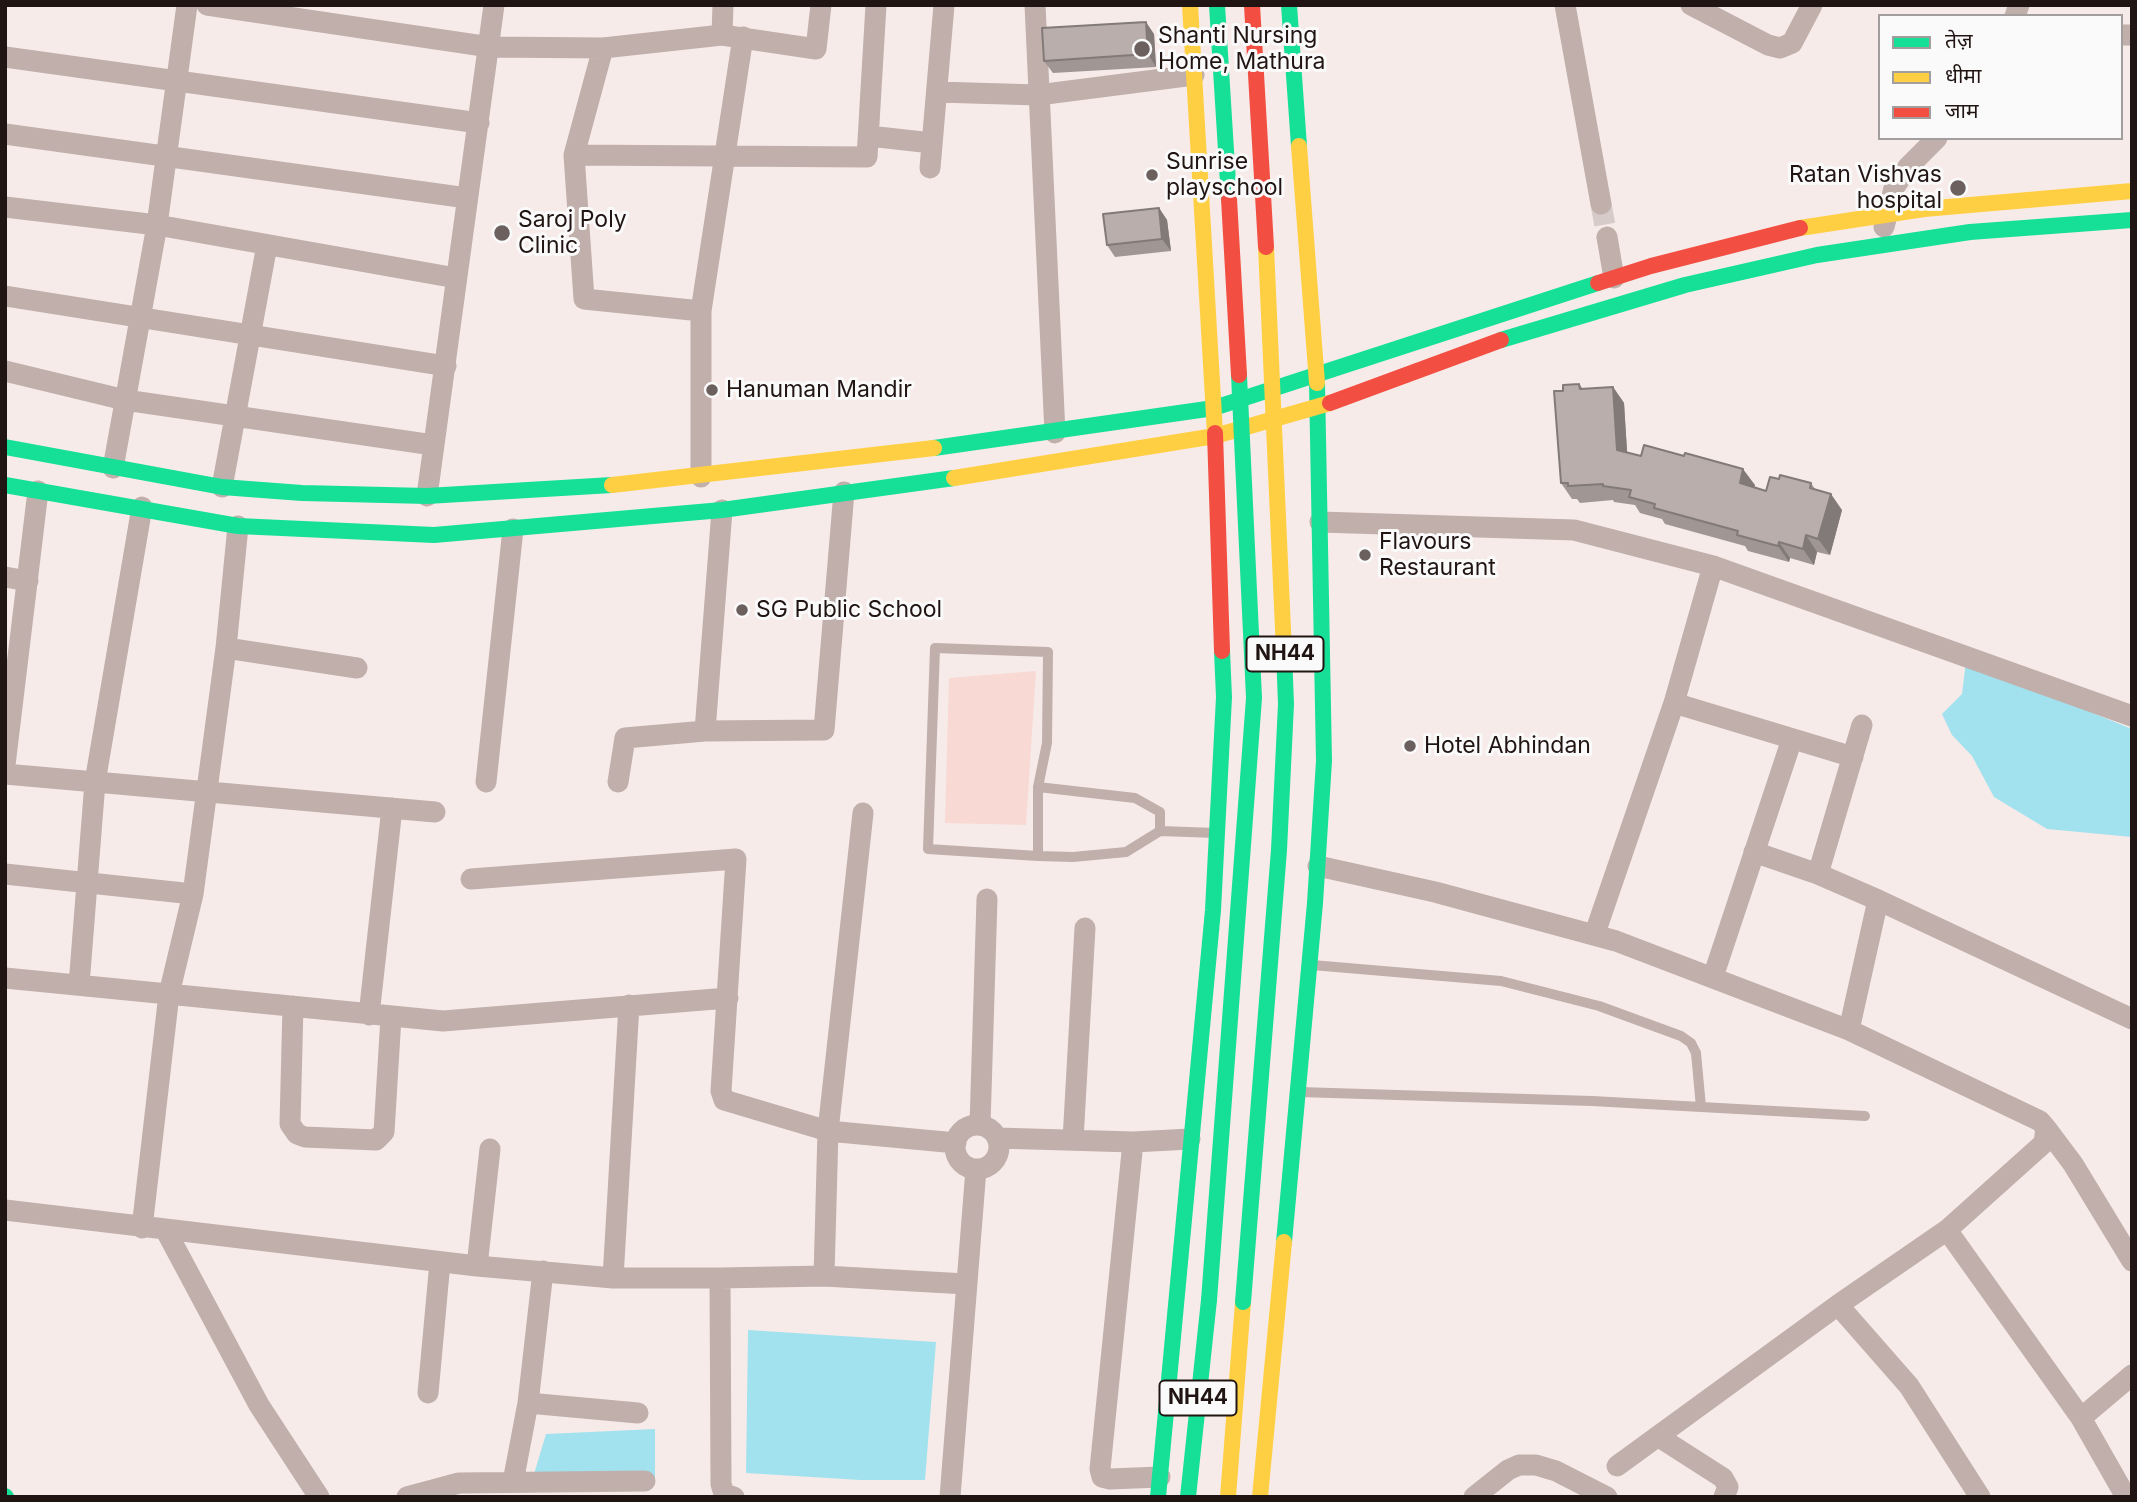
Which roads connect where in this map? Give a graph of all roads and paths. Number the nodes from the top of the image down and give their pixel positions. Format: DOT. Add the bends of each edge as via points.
graph roads {
  1 [pos="187,5"];
  2 [pos="207,5"];
  3 [pos="494,5"];
  4 [pos="723,5"];
  5 [pos="821,5"];
  6 [pos="876,5"];
  7 [pos="944,5"];
  8 [pos="1035,5"];
  9 [pos="1190,5"];
  10 [pos="1217,5"];
  11 [pos="1252,5"];
  12 [pos="1289,5"];
  13 [pos="1565,5"];
  14 [pos="1691,5"];
  15 [pos="1812,5"];
  16 [pos="733,36"];
  17 [pos="490,47"];
  18 [pos="603,48"];
  19 [pos="5,57"];
  20 [pos="1195,75"];
  21 [pos="177,82"];
  22 [pos="937,92"];
  23 [pos="1038,95"];
  24 [pos="479,123"];
  25 [pos="5,134"];
  26 [pos="869,136"];
  27 [pos="1935,140"];
  28 [pos="932,143"];
  29 [pos="574,155"];
  30 [pos="726,156"];
  31 [pos="166,158"];
  32 [pos="930,168"];
  33 [pos="2132,191"];
  34 [pos="467,198"];
  35 [pos="1601,204"];
  36 [pos="5,207"];
  37 [pos="1888,213"];
  38 [pos="2132,220"];
  39 [pos="157,225"];
  40 [pos="1607,237"];
  41 [pos="1879,243"];
  42 [pos="267,245"];
  43 [pos="456,278"];
  44 [pos="1614,278"];
  45 [pos="5,296"];
  46 [pos="701,311"];
  47 [pos="141,316"];
  48 [pos="249,334"];
  49 [pos="446,366"];
  50 [pos="5,371"];
  51 [pos="1315,377"];
  52 [pos="125,400"];
  53 [pos="1319,407"];
  54 [pos="1214,408"];
  55 [pos="236,416"];
  56 [pos="1055,433"];
  57 [pos="1215,436"];
  58 [pos="433,445"];
  59 [pos="5,447"];
  60 [pos="113,468"];
  61 [pos="701,477"];
  62 [pos="5,485"];
  63 [pos="222,487"];
  64 [pos="38,491"];
  65 [pos="844,492"];
  66 [pos="427,496"];
  67 [pos="142,507"];
  68 [pos="722,510"];
  69 [pos="1320,523"];
  70 [pos="238,526"];
  71 [pos="513,529"];
  72 [pos="1713,566"];
  73 [pos="5,577"];
  74 [pos="28,581"];
  75 [pos="226,649"];
  76 [pos="13,652"];
  77 [pos="357,668"];
  78 [pos="1674,703"];
  79 [pos="2132,716"];
  80 [pos="1862,725"];
  81 [pos="705,731"];
  82 [pos="1792,738"];
  83 [pos="1853,757"];
  84 [pos="5,765"];
  85 [pos="5,774"];
  86 [pos="95,782"];
  87 [pos="486,782"];
  88 [pos="618,782"];
  89 [pos="1038,787"];
  90 [pos="206,792"];
  91 [pos="392,808"];
  92 [pos="435,812"];
  93 [pos="863,813"];
  94 [pos="1160,831"];
  95 [pos="1217,833"];
  96 [pos="1754,852"];
  97 [pos="1038,856"];
  98 [pos="1318,866"];
  99 [pos="5,874"];
  100 [pos="1818,874"];
  101 [pos="471,879"];
  102 [pos="88,883"];
  103 [pos="193,894"];
  104 [pos="987,899"];
  105 [pos="1878,901"];
  106 [pos="1085,928"];
  107 [pos="1595,933"];
  108 [pos="1309,965"];
  109 [pos="1713,976"];
  110 [pos="5,978"];
  111 [pos="79,985"];
  112 [pos="169,994"];
  113 [pos="728,998"];
  114 [pos="629,1005"];
  115 [pos="293,1006"];
  116 [pos="369,1014"];
  117 [pos="391,1017"];
  118 [pos="2132,1019"];
  119 [pos="1849,1030"];
  120 [pos="1296,1092"];
  121 [pos="1701,1107"];
  122 [pos="1865,1115"];
  123 [pos="980,1125"];
  124 [pos="2046,1128"];
  125 [pos="828,1131"];
  126 [pos="997,1138"];
  127 [pos="1190,1139"];
  128 [pos="1073,1140"];
  129 [pos="1133,1142"];
  130 [pos="956,1143"];
  131 [pos="491,1149"];
  132 [pos="976,1169"];
  133 [pos="5,1210"];
  134 [pos="142,1228"];
  135 [pos="165,1229"];
  136 [pos="1947,1230"];
  137 [pos="2132,1261"];
  138 [pos="440,1262"];
  139 [pos="477,1266"];
  140 [pos="543,1271"];
  141 [pos="824,1276"];
  142 [pos="613,1278"];
  143 [pos="720,1278"];
  144 [pos="966,1284"];
  145 [pos="1838,1305"];
  146 [pos="2132,1375"];
  147 [pos="428,1394"];
  148 [pos="528,1404"];
  149 [pos="638,1413"];
  150 [pos="2081,1418"];
  151 [pos="1659,1437"];
  152 [pos="1617,1466"];
  153 [pos="513,1482"];
  154 [pos="645,1482"];
  155 [pos="1159,1487"];
  156 [pos="319,1497"];
  157 [pos="407,1497"];
  158 [pos="734,1497"];
  159 [pos="950,1497"];
  160 [pos="1188,1497"];
  161 [pos="1228,1497"];
  162 [pos="1260,1497"];
  163 [pos="1474,1497"];
  164 [pos="1607,1497"];
  165 [pos="1724,1497"];
  166 [pos="1980,1497"];
  167 [pos="2126,1497"];
  1 -- 21 [label="street"];
  2 -- 17 [label="street"];
  3 -- 17 [label="street"];
  4 -- 16 [label="street"];
  5 -- 16 [label="street" via="816,49"];
  6 -- 26 [label="street"];
  7 -- 22 [label="street"];
  8 -- 23 [label="street"];
  9 -- 20 [label="main road"];
  10 -- 160 [label="main road, NH44, bridge" via="1254,698 1209,1300"];
  11 -- 161 [label="main road, NH44, bridge" via="1276,416 1286,704 1279,850"];
  12 -- 51 [label="main road"];
  13 -- 35 [label="street"];
  14 -- 15 [label="street" via="1780,47 1793,43"];
  16 -- 18 [label="street"];
  16 -- 30 [label="street"];
  17 -- 18 [label="street"];
  17 -- 24 [label="street"];
  18 -- 29 [label="street"];
  19 -- 21 [label="street"];
  20 -- 23 [label="street"];
  20 -- 54 [label="main road"];
  21 -- 24 [label="street"];
  21 -- 31 [label="street"];
  22 -- 23 [label="street"];
  22 -- 28 [label="street"];
  23 -- 56 [label="street"];
  24 -- 34 [label="street"];
  25 -- 31 [label="street"];
  26 -- 28 [label="street"];
  26 -- 30 [label="street" via="867,156"];
  27 -- 37 [label="street" via="1894,188"];
  28 -- 32 [label="street"];
  29 -- 30 [label="street"];
  29 -- 46 [label="street" via="584,299"];
  30 -- 46 [label="street"];
  31 -- 34 [label="street"];
  31 -- 39 [label="street"];
  33 -- 37 [label="main road"];
  34 -- 43 [label="street"];
  36 -- 39 [label="street"];
  37 -- 41 [label="street"];
  37 -- 44 [label="main road" via="1808,226"];
  38 -- 41 [label="main road"];
  39 -- 42 [label="street"];
  39 -- 47 [label="street"];
  40 -- 44 [label="street"];
  41 -- 53 [label="main road" via="1672,289 1487,344"];
  42 -- 43 [label="street"];
  42 -- 48 [label="street"];
  43 -- 49 [label="street"];
  44 -- 51 [label="main road"];
  45 -- 47 [label="street"];
  46 -- 61 [label="street"];
  47 -- 48 [label="street"];
  47 -- 52 [label="street"];
  48 -- 49 [label="street"];
  48 -- 55 [label="street"];
  49 -- 58 [label="street"];
  50 -- 52 [label="street"];
  51 -- 53 [label="main road"];
  51 -- 54 [label="main road"];
  52 -- 55 [label="street"];
  52 -- 60 [label="street"];
  53 -- 57 [label="main road"];
  53 -- 69 [label="main road"];
  54 -- 56 [label="main road"];
  54 -- 57 [label="main road"];
  55 -- 58 [label="street"];
  55 -- 63 [label="street"];
  56 -- 61 [label="main road"];
  57 -- 65 [label="main road" via="1054,464"];
  57 -- 95 [label="main road" via="1224,697"];
  58 -- 66 [label="street"];
  59 -- 60 [label="main road"];
  60 -- 63 [label="main road"];
  61 -- 66 [label="main road"];
  62 -- 64 [label="main road"];
  63 -- 66 [label="main road"];
  64 -- 67 [label="main road"];
  64 -- 74 [label="street"];
  65 -- 68 [label="main road"];
  65 -- 81 [label="street" via="824,730"];
  67 -- 70 [label="main road"];
  67 -- 86 [label="street"];
  68 -- 71 [label="main road"];
  68 -- 81 [label="street"];
  69 -- 72 [label="street" via="1574,530"];
  69 -- 98 [label="main road" via="1324,761"];
  70 -- 71 [label="main road" via="434,535"];
  70 -- 75 [label="street"];
  71 -- 87 [label="street"];
  72 -- 78 [label="street"];
  72 -- 79 [label="street"];
  73 -- 74 [label="street"];
  74 -- 76 [label="street"];
  75 -- 77 [label="street"];
  75 -- 90 [label="street"];
  76 -- 84 [label="street"];
  78 -- 82 [label="street"];
  78 -- 107 [label="street"];
  80 -- 83 [label="street"];
  81 -- 88 [label="street" via="625,738"];
  82 -- 83 [label="street"];
  82 -- 96 [label="street"];
  83 -- 100 [label="street"];
  85 -- 86 [label="street"];
  86 -- 90 [label="street"];
  86 -- 102 [label="street"];
  89 -- 94 [label="lane" via="1135,798 1160,812"];
  89 -- 97 [label="lane"];
  89 -- 97 [label="lane" via="1047,743 1048,652 935,649 928,849"];
  90 -- 91 [label="street"];
  90 -- 103 [label="street"];
  91 -- 92 [label="street"];
  91 -- 116 [label="street"];
  93 -- 125 [label="street"];
  94 -- 95 [label="lane"];
  94 -- 97 [label="lane" via="1126,852"];
  95 -- 127 [label="main road"];
  96 -- 100 [label="street"];
  96 -- 109 [label="street"];
  98 -- 107 [label="street"];
  98 -- 108 [label="main road"];
  99 -- 102 [label="street"];
  100 -- 105 [label="street"];
  101 -- 113 [label="street" via="736,859"];
  102 -- 103 [label="street"];
  102 -- 111 [label="street"];
  103 -- 112 [label="street"];
  104 -- 123 [label="street"];
  105 -- 118 [label="street"];
  105 -- 119 [label="street"];
  106 -- 128 [label="street"];
  107 -- 109 [label="street"];
  108 -- 120 [label="main road"];
  108 -- 121 [label="lane" via="1502,982 1600,1006 1690,1043 1696,1053"];
  109 -- 119 [label="street"];
  110 -- 111 [label="street"];
  111 -- 112 [label="street"];
  112 -- 115 [label="street"];
  112 -- 134 [label="street"];
  113 -- 114 [label="street"];
  113 -- 125 [label="street" via="720,1091 724,1100"];
  114 -- 117 [label="street" via="462,1021"];
  114 -- 142 [label="street"];
  115 -- 116 [label="street"];
  115 -- 117 [label="street" via="290,1124 305,1137 376,1140 384,1132"];
  116 -- 117 [label="street"];
  119 -- 124 [label="street" via="2040,1121"];
  120 -- 121 [label="lane"];
  120 -- 162 [label="main road"];
  121 -- 122 [label="lane"];
  123 -- 126 [label="street"];
  123 -- 130 [label="street" via="964,1129"];
  124 -- 136 [label="street" via="2044,1143"];
  124 -- 137 [label="street"];
  125 -- 130 [label="street"];
  125 -- 141 [label="street"];
  126 -- 128 [label="street"];
  126 -- 132 [label="street" via="998,1155 992,1163"];
  127 -- 129 [label="street"];
  127 -- 155 [label="main road"];
  128 -- 129 [label="street"];
  129 -- 155 [label="street" via="1100,1469 1102,1477"];
  130 -- 132 [label="street" via="960,1160"];
  131 -- 139 [label="street"];
  132 -- 144 [label="street"];
  133 -- 134 [label="street"];
  134 -- 135 [label="street"];
  135 -- 138 [label="street"];
  135 -- 156 [label="street" via="259,1405"];
  136 -- 145 [label="street"];
  136 -- 150 [label="street"];
  138 -- 139 [label="street"];
  138 -- 147 [label="street"];
  139 -- 140 [label="street"];
  140 -- 142 [label="street"];
  140 -- 148 [label="street"];
  141 -- 143 [label="street"];
  141 -- 144 [label="street"];
  142 -- 143 [label="street"];
  143 -- 158 [label="street" via="721,1484 724,1494"];
  144 -- 159 [label="street"];
  145 -- 151 [label="street"];
  145 -- 166 [label="street" via="1909,1385"];
  146 -- 150 [label="street"];
  148 -- 149 [label="street"];
  148 -- 153 [label="street"];
  150 -- 167 [label="street"];
  151 -- 152 [label="street"];
  151 -- 165 [label="street" via="1723,1478 1728,1487"];
  153 -- 154 [label="street"];
  153 -- 157 [label="street" via="459,1483"];
  163 -- 164 [label="street" via="1508,1470 1536,1465"];
}
